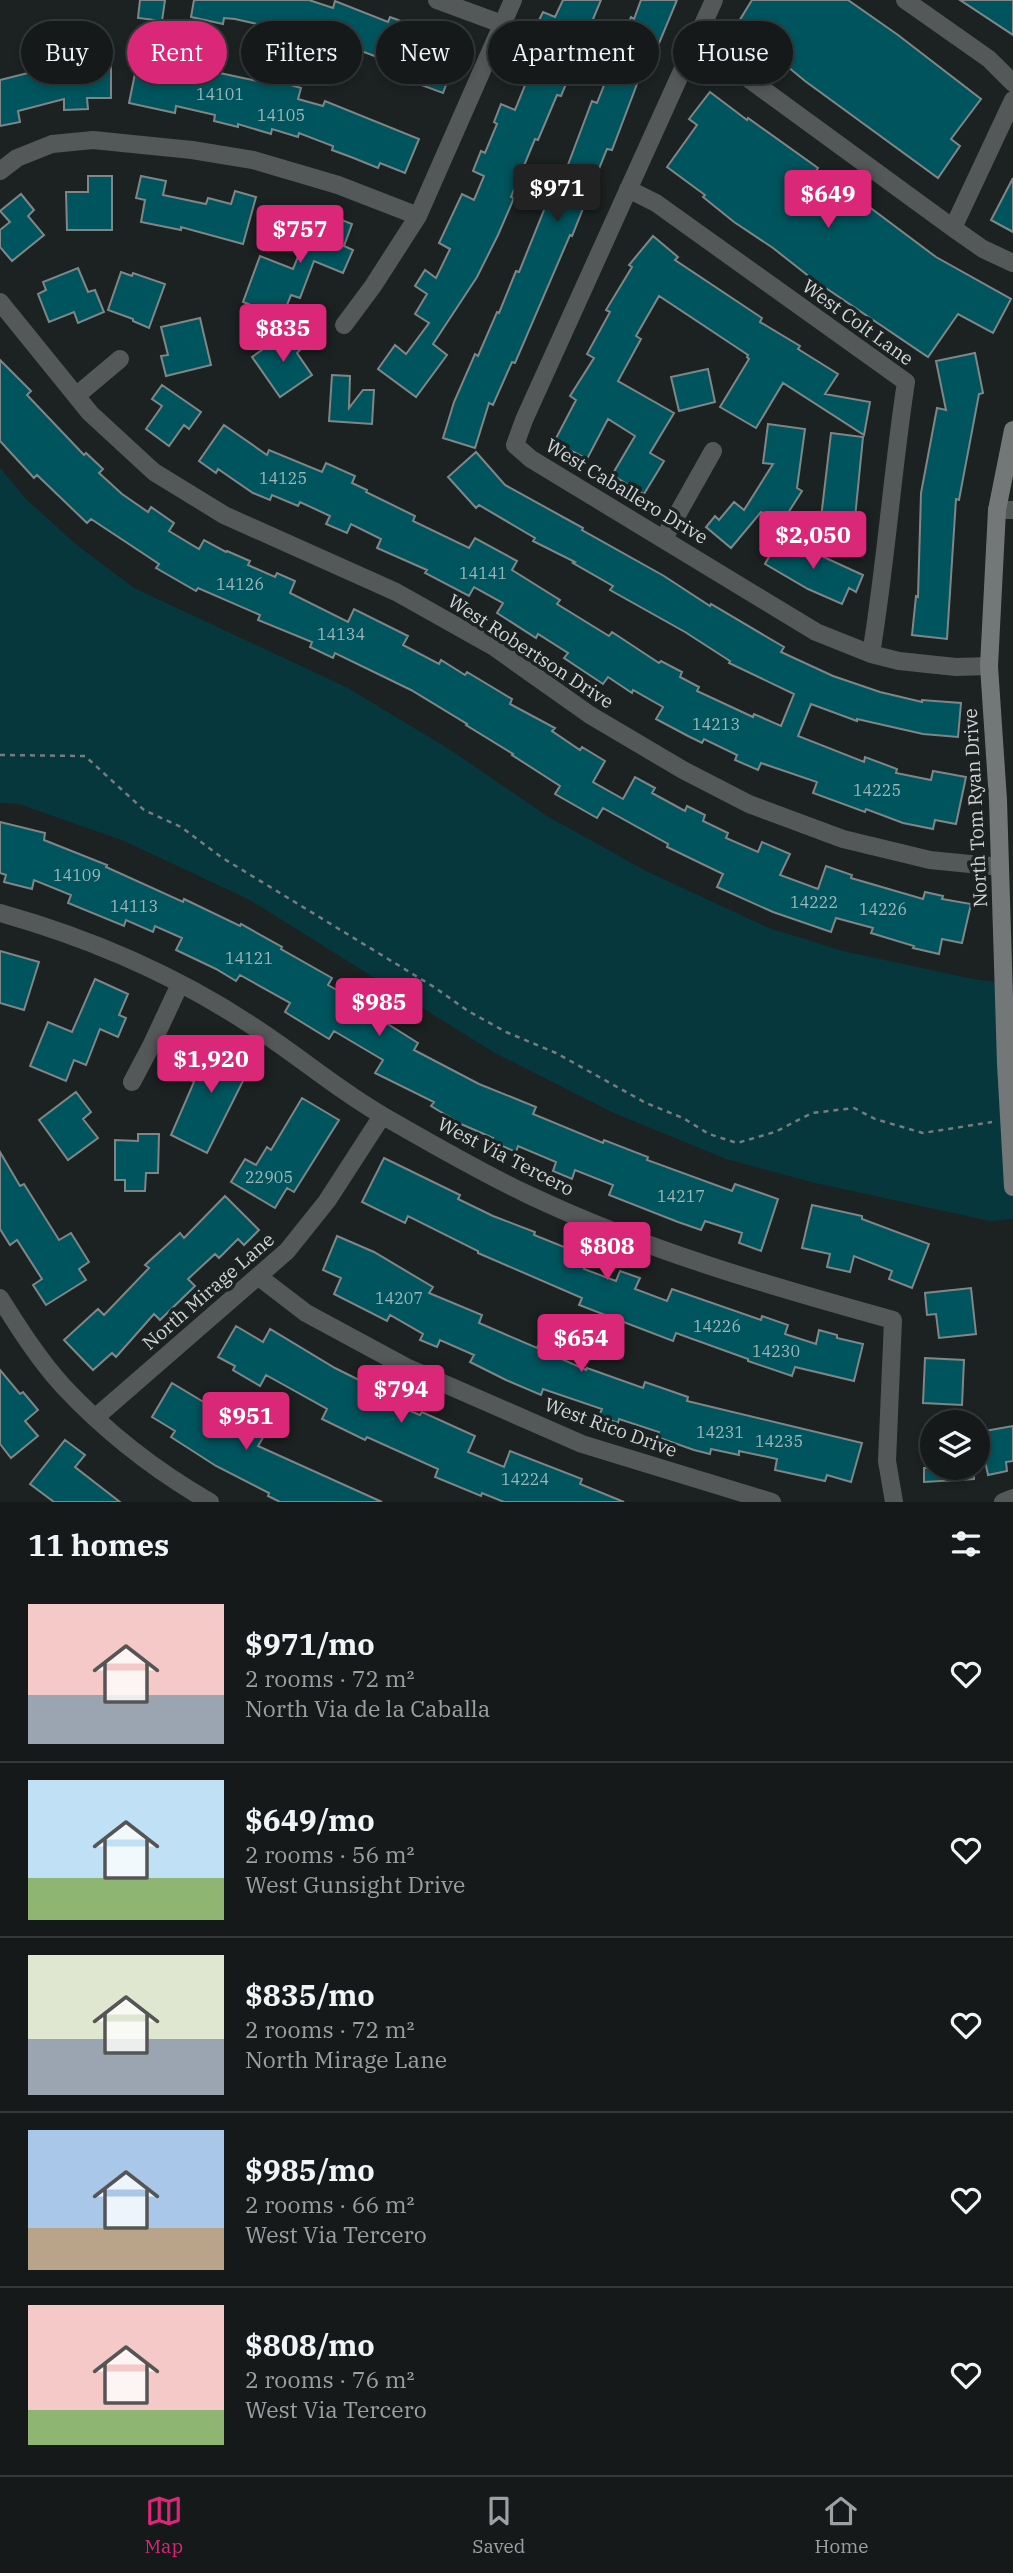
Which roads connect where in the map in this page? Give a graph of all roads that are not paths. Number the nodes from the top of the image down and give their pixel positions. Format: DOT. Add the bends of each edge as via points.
graph roads {
  1 [pos="437,0"];
  2 [pos="513,0"];
  3 [pos="714,0"];
  4 [pos="905,0"];
  5 [pos="494,21"];
  6 [pos="503,21"];
  7 [pos="705,21"];
  8 [pos="488,56"];
  9 [pos="1013,83"];
  10 [pos="676,84"];
  11 [pos="756,84"];
  12 [pos="1013,100"];
  13 [pos="0,171"];
  14 [pos="628,189"];
  15 [pos="418,216"];
  16 [pos="953,228"];
  17 [pos="1013,263"];
  18 [pos="0,302"];
  19 [pos="344,326"];
  20 [pos="120,359"];
  21 [pos="76,396"];
  22 [pos="1013,430"];
  23 [pos="713,451"];
  24 [pos="1005,510"];
  25 [pos="664,538"];
  26 [pos="871,654"];
  27 [pos="989,666"];
  28 [pos="1000,867"];
  29 [pos="0,913"];
  30 [pos="180,984"];
  31 [pos="132,1082"];
  32 [pos="382,1116"];
  33 [pos="1013,1186"];
  34 [pos="259,1277"];
  35 [pos="0,1298"];
  36 [pos="96,1417"];
  37 [pos="1013,1498"];
  38 [pos="210,1502"];
  39 [pos="772,1502"];
  40 [pos="894,1502"];
  41 [pos="1003,1502"];
  1 -- 5 [label="street"];
  2 -- 6 [label="street"];
  3 -- 7 [label="street"];
  4 -- 9 [label="street" via="989,59"];
  8 -- 15 [label="street"];
  10 -- 14 [label="street"];
  11 -- 16 [label="street"];
  12 -- 16 [label="street"];
  13 -- 15 [label="street" via="16,158 52,144 93,140 192,149 253,160 338,185"];
  14 -- 25 [label="street, West Caballero Drive" via="515,445"];
  14 -- 26 [label="street, West Colt Lane" via="656,203 906,382"];
  15 -- 19 [label="street"];
  16 -- 17 [label="street"];
  18 -- 21 [label="street, West Robertson Drive"];
  20 -- 21 [label="street"];
  21 -- 28 [label="street, West Robertson Drive" via="154,472 224,515 396,592 494,647 590,715 749,804 843,839 930,860"];
  22 -- 24 [label="street, North Tom Ryan Drive"];
  23 -- 25 [label="street"];
  24 -- 27 [label="street, North Tom Ryan Drive"];
  25 -- 26 [label="street, West Caballero Drive" via="816,632"];
  26 -- 27 [label="street, West Caballero Drive" via="899,662"];
  27 -- 28 [label="street, North Tom Ryan Drive"];
  28 -- 33 [label="street, North Tom Ryan Drive"];
  29 -- 30 [label="street, West Via Tercero" via="88,941"];
  30 -- 31 [label="street"];
  30 -- 32 [label="street, West Via Tercero" via="255,1027"];
  32 -- 34 [label="street, North Mirage Lane" via="327,1201 287,1251"];
  32 -- 40 [label="street, West Via Tercero" via="529,1195 659,1248 893,1320 887,1461"];
  34 -- 36 [label="street, North Mirage Lane"];
  34 -- 39 [label="street, West Rico Drive" via="306,1313 431,1378 582,1444"];
  35 -- 36 [label="street" via="62,1385"];
  36 -- 38 [label="street" via="139,1456"];
  37 -- 41 [label="street"];
}
